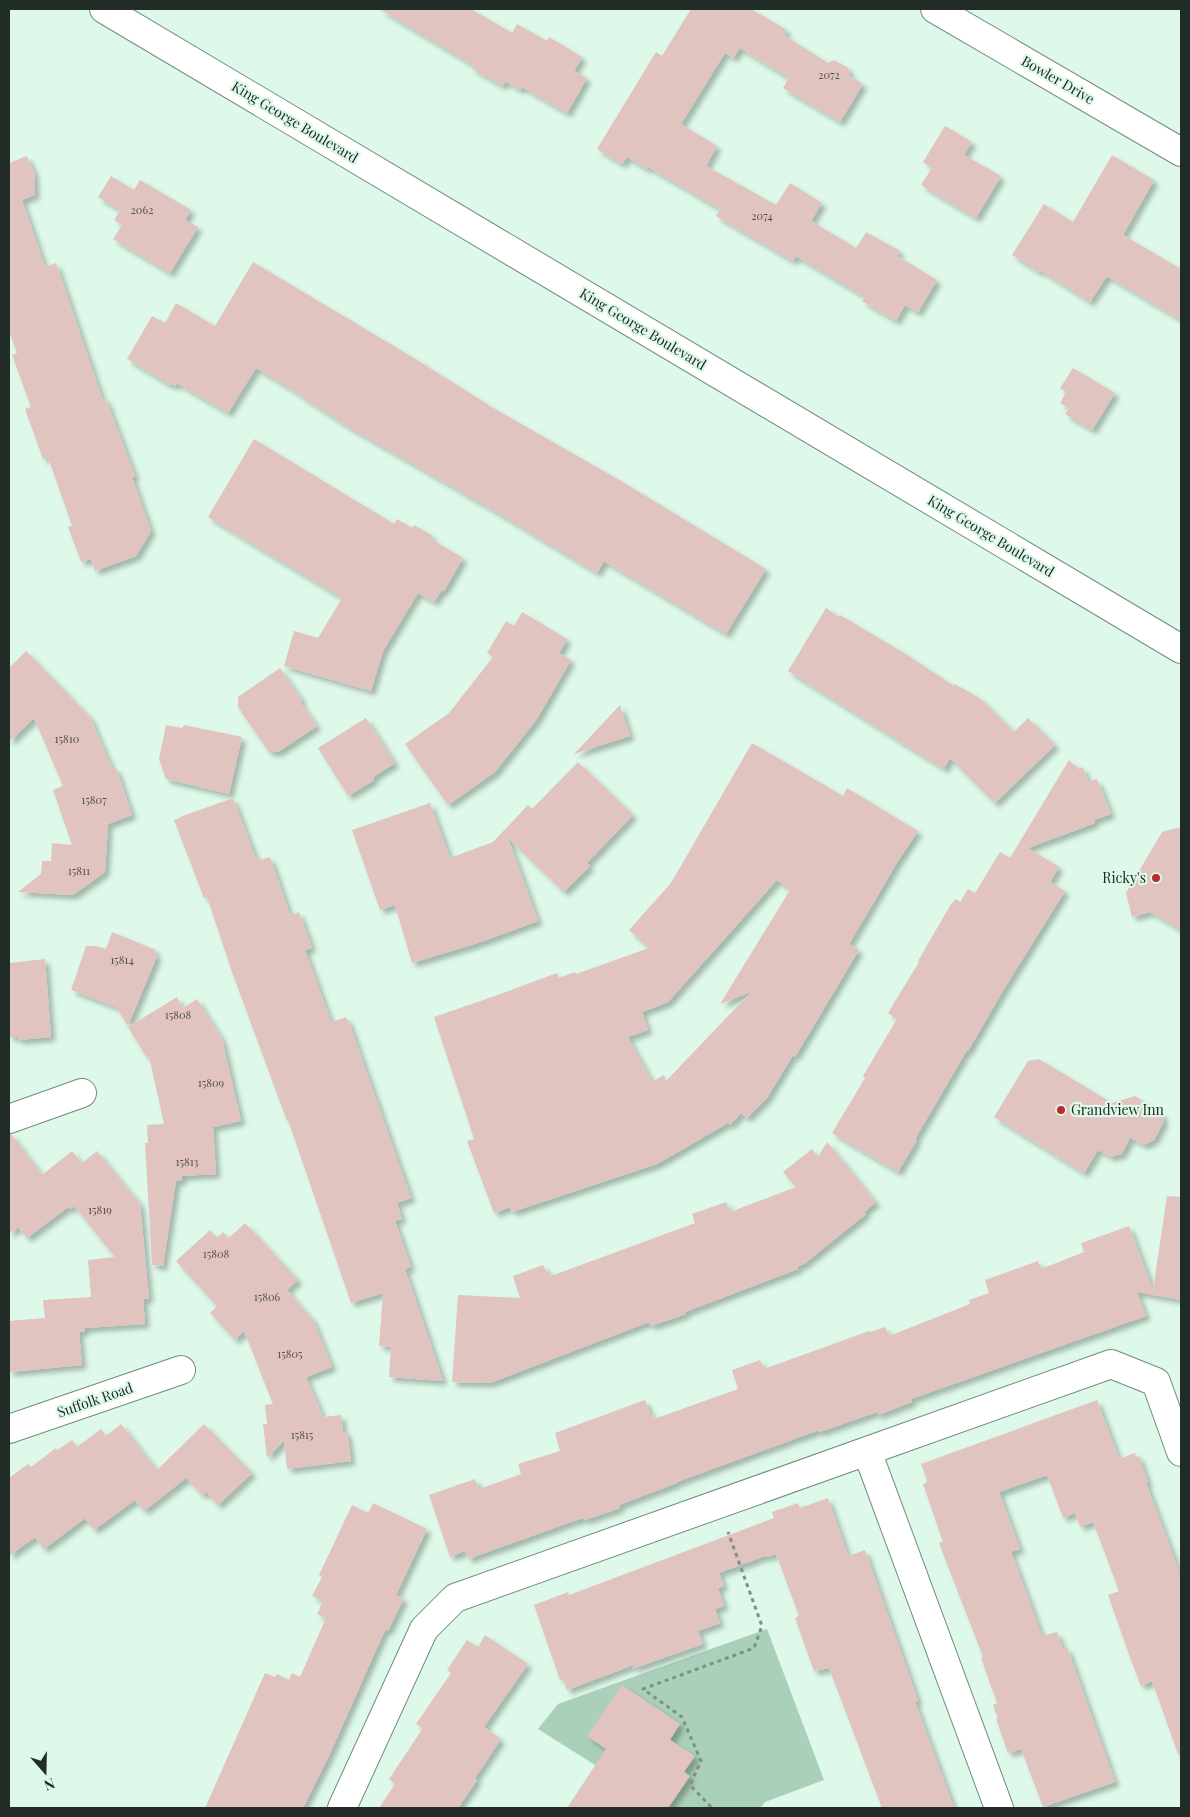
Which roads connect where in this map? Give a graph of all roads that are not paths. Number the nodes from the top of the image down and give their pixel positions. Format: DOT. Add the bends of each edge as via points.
graph roads {
  1 [pos="104,9"];
  2 [pos="935,9"];
  3 [pos="1181,152"];
  4 [pos="1181,649"];
  5 [pos="82,1093"];
  6 [pos="9,1119"];
  7 [pos="181,1370"];
  8 [pos="9,1429"];
  9 [pos="867,1451"];
  10 [pos="1181,1452"];
  11 [pos="342,1808"];
  12 [pos="999,1808"];
  1 -- 4 [label="main road, King George Boulevard"];
  2 -- 3 [label="main road, Bowler Drive"];
  5 -- 6 [label="main road"];
  7 -- 8 [label="main road, Suffolk Road"];
  9 -- 10 [label="main road" via="1111,1364 1156,1382"];
  9 -- 11 [label="main road" via="455,1598 424,1629"];
  9 -- 12 [label="main road"];
}
